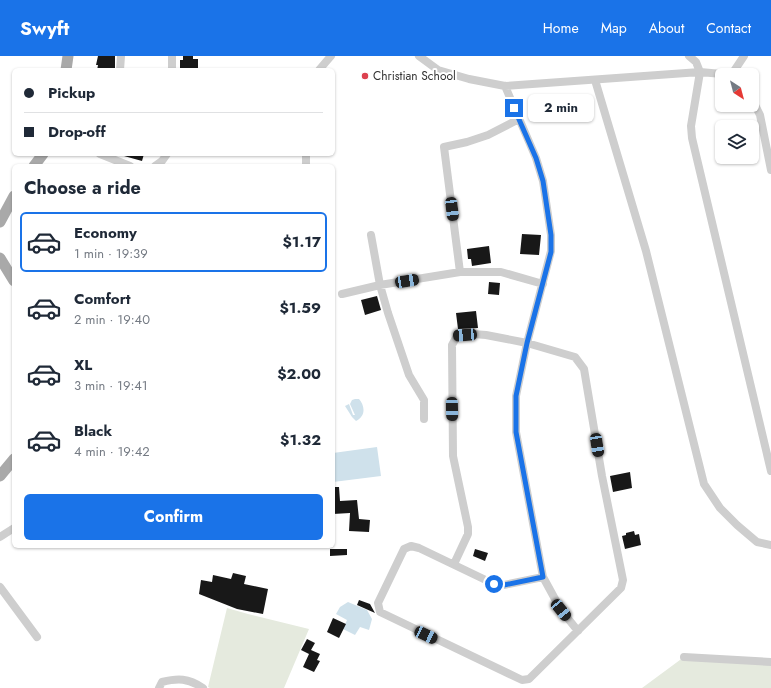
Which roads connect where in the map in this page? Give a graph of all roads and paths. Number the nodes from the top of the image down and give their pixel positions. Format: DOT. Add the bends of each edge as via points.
graph roads {
  1 [pos="68,56"];
  2 [pos="121,56"];
  3 [pos="172,56"];
  4 [pos="331,56"];
  5 [pos="419,56"];
  6 [pos="689,56"];
  7 [pos="744,56"];
  8 [pos="66,68"];
  9 [pos="120,68"];
  10 [pos="172,68"];
  11 [pos="321,68"];
  12 [pos="737,68"];
  13 [pos="700,72"];
  14 [pos="715,73"];
  15 [pos="595,80"];
  16 [pos="505,86"];
  17 [pos="758,112"];
  18 [pos="520,119"];
  19 [pos="105,156"];
  20 [pos="166,156"];
  21 [pos="125,164"];
  22 [pos="157,164"];
  23 [pos="771,170"];
  24 [pos="12,200"];
  25 [pos="0,222"];
  26 [pos="371,235"];
  27 [pos="0,258"];
  28 [pos="460,272"];
  29 [pos="12,278"];
  30 [pos="543,284"];
  31 [pos="380,285"];
  32 [pos="342,294"];
  33 [pos="527,343"];
  34 [pos="424,419"];
  35 [pos="12,461"];
  36 [pos="771,471"];
  37 [pos="0,476"];
  38 [pos="12,529"];
  39 [pos="0,537"];
  40 [pos="771,545"];
  41 [pos="454,564"];
  42 [pos="543,577"];
  43 [pos="0,587"];
  44 [pos="578,631"];
  45 [pos="37,637"];
  46 [pos="684,656"];
  47 [pos="771,662"];
  48 [pos="159,688"];
  49 [pos="203,688"];
  1 -- 8 [label="main road"];
  2 -- 9 [label="street"];
  3 -- 10 [label="street"];
  4 -- 11 [label="street"];
  5 -- 16 [label="street" via="438,70"];
  6 -- 13 [label="street" via="696,62"];
  7 -- 12 [label="street"];
  13 -- 14 [label="street"];
  13 -- 15 [label="street"];
  13 -- 36 [label="street" via="691,126 692,138"];
  15 -- 16 [label="street"];
  15 -- 40 [label="street" via="646,250 704,484 720,508 737,525 757,542"];
  16 -- 18 [label="street"];
  17 -- 23 [label="street"];
  18 -- 28 [label="street" via="467,142 444,147"];
  18 -- 30 [label="street" via="543,181 551,235 551,252"];
  19 -- 21 [label="street"];
  20 -- 22 [label="street"];
  24 -- 25 [label="main road"];
  26 -- 31 [label="street"];
  27 -- 29 [label="main road"];
  28 -- 30 [label="street" via="501,272"];
  28 -- 31 [label="street"];
  30 -- 33 [label="street"];
  31 -- 32 [label="street"];
  31 -- 34 [label="street" via="409,375 424,400"];
  33 -- 41 [label="street" via="473,334 457,336 452,346 453,456 468,527 468,534"];
  33 -- 42 [label="street" via="516,396 516,432"];
  33 -- 44 [label="street" via="575,357 584,369 623,580 621,588"];
  35 -- 37 [label="main road"];
  38 -- 39 [label="street"];
  41 -- 42 [label="street" via="494,584 504,585"];
  41 -- 44 [label="street" via="419,548 412,546 404,549 378,603 380,612 522,680 528,679"];
  42 -- 44 [label="street" via="561,610"];
  43 -- 45 [label="street"];
  46 -- 47 [label="street"];
  48 -- 49 [label="street" via="162,682 184,679"];
}
